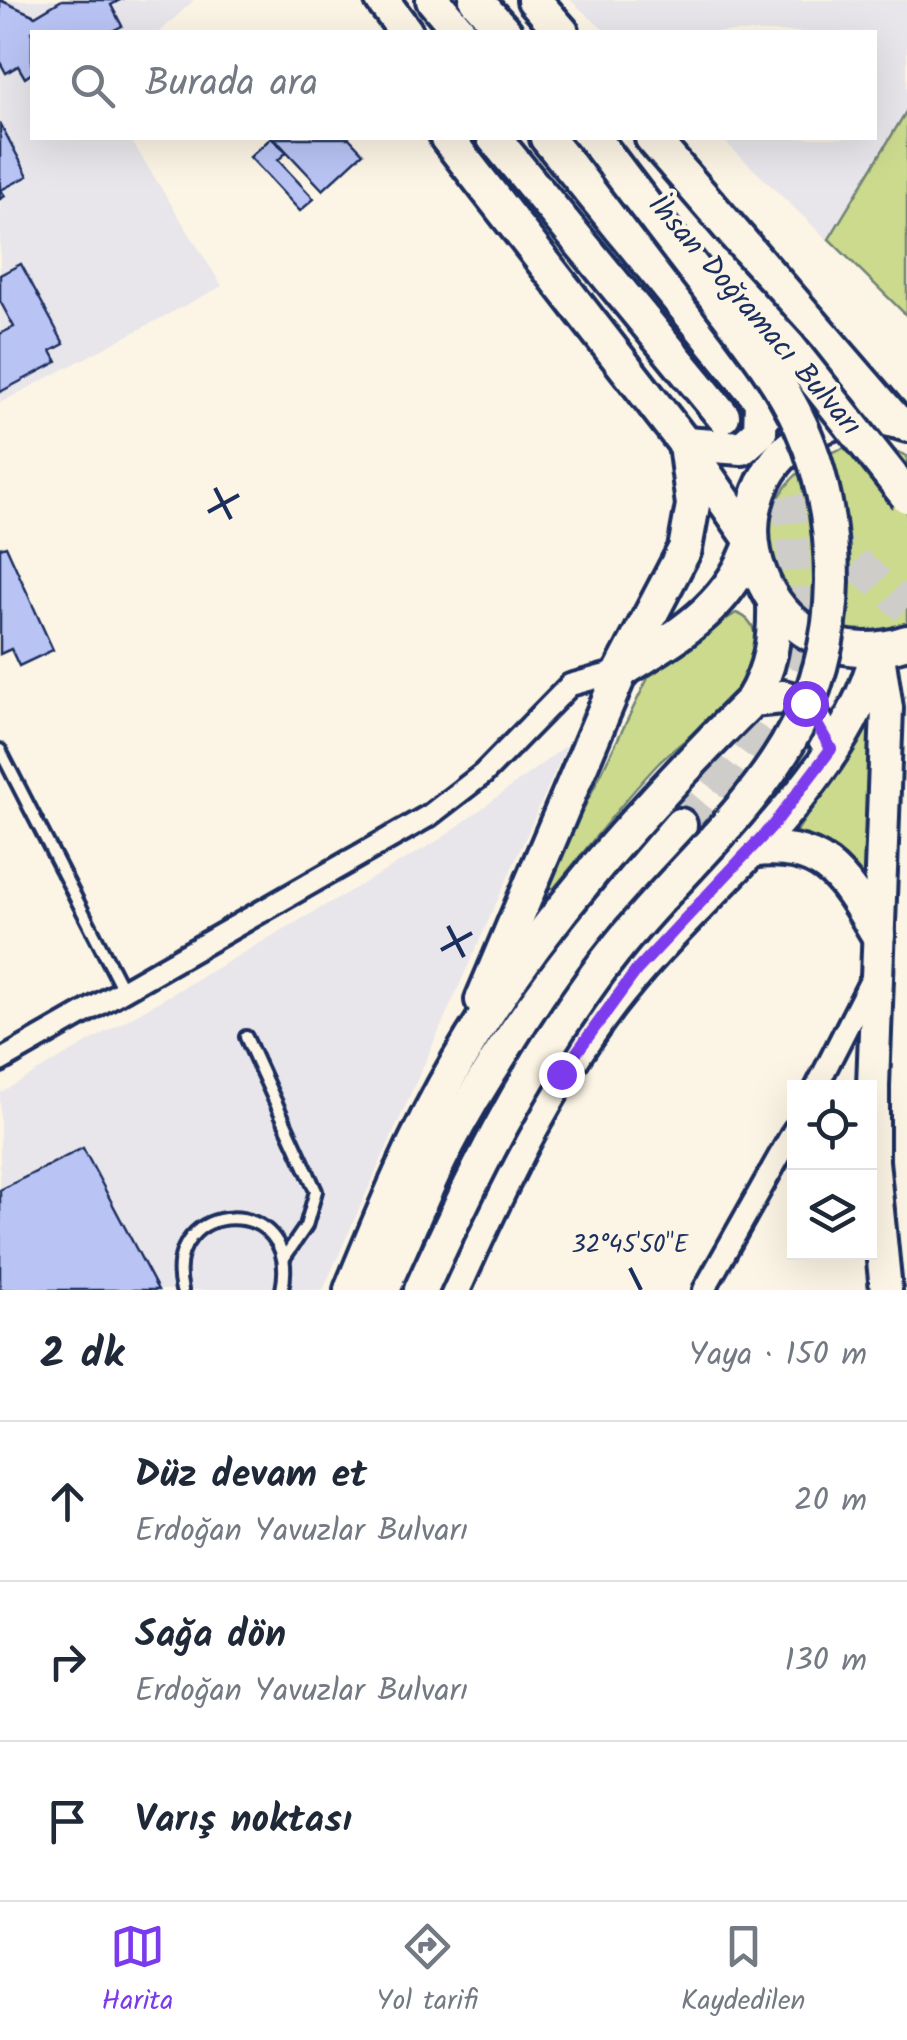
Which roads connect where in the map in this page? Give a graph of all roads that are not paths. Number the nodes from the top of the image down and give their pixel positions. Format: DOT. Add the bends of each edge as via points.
graph roads {
  1 [pos="367,0"];
  2 [pos="382,0"];
  3 [pos="434,0"];
  4 [pos="476,0"];
  5 [pos="534,0"];
  6 [pos="378,30"];
  7 [pos="404,30"];
  8 [pos="458,30"];
  9 [pos="504,30"];
  10 [pos="560,30"];
  11 [pos="449,140"];
  12 [pos="496,140"];
  13 [pos="549,140"];
  14 [pos="598,140"];
  15 [pos="598,140"];
  16 [pos="654,140"];
  17 [pos="761,401"];
  18 [pos="722,416"];
  19 [pos="901,423"];
  20 [pos="832,424"];
  21 [pos="685,444"];
  22 [pos="907,496"];
  23 [pos="752,542"];
  24 [pos="774,603"];
  25 [pos="893,646"];
  26 [pos="620,671"];
  27 [pos="752,700"];
  28 [pos="831,749"];
  29 [pos="0,750"];
  30 [pos="680,824"];
  31 [pos="747,851"];
  32 [pos="878,935"];
  33 [pos="876,970"];
  34 [pos="123,990"];
  35 [pos="246,1037"];
  36 [pos="458,1060"];
  37 [pos="0,1061"];
  38 [pos="820,1080"];
  39 [pos="873,1080"];
  40 [pos="786,1161"];
  41 [pos="872,1170"];
  42 [pos="284,1258"];
  43 [pos="182,1290"];
  44 [pos="282,1290"];
  45 [pos="351,1290"];
  46 [pos="383,1290"];
  47 [pos="421,1290"];
  48 [pos="452,1290"];
  49 [pos="704,1290"];
  50 [pos="886,1290"];
  1 -- 6 [label="main road"];
  2 -- 7 [label="main road"];
  3 -- 8 [label="main road"];
  4 -- 9 [label="main road"];
  5 -- 10 [label="main road"];
  11 -- 21 [label="main road"];
  12 -- 18 [label="main road"];
  13 -- 17 [label="main road, İhsan Doğramacı Bulvarı"];
  14 -- 22 [label="main road, İhsan Doğramacı Bulvarı, bridge" via="788,346"];
  15 -- 47 [label="main road, bridge" via="766,362 802,427 832,551 824,657 810,706 782,758 613,952 528,1072"];
  16 -- 19 [label="main road"];
  17 -- 20 [label="main road, İhsan Doğramacı Bulvarı"];
  17 -- 21 [label="main road" via="760,432 742,448"];
  19 -- 20 [label="main road" via="864,418"];
  20 -- 23 [label="main road" via="794,444 766,478"];
  21 -- 23 [label="main road"];
  21 -- 26 [label="main road" via="693,505 686,549"];
  23 -- 24 [label="main road"];
  23 -- 26 [label="main road" via="743,569 718,603"];
  24 -- 25 [label="main road" via="815,637 844,647"];
  24 -- 27 [label="main road" via="770,662"];
  25 -- 28 [label="main road"];
  25 -- 32 [label="main road"];
  26 -- 34 [label="street" via="570,685 483,774 430,815"];
  26 -- 36 [label="main road"];
  27 -- 28 [label="main road" via="783,696 805,703"];
  27 -- 36 [label="main road" via="620,835"];
  28 -- 31 [label="main road"];
  29 -- 34 [label="lane"];
  30 -- 46 [label="main road" via="572,954 498,1057 444,1151"];
  31 -- 32 [label="main road" via="784,848 817,857 846,884"];
  31 -- 48 [label="main road" via="636,971 574,1054 526,1132"];
  32 -- 33 [label="main road"];
  33 -- 38 [label="street"];
  33 -- 39 [label="main road"];
  34 -- 37 [label="street"];
  35 -- 42 [label="lane" via="316,1191 306,1226"];
  36 -- 45 [label="main road"];
  40 -- 49 [label="street"];
  41 -- 50 [label="main road"];
  42 -- 43 [label="lane" via="269,1231 251,1220 210,1222 181,1252"];
  42 -- 44 [label="lane"];
}
